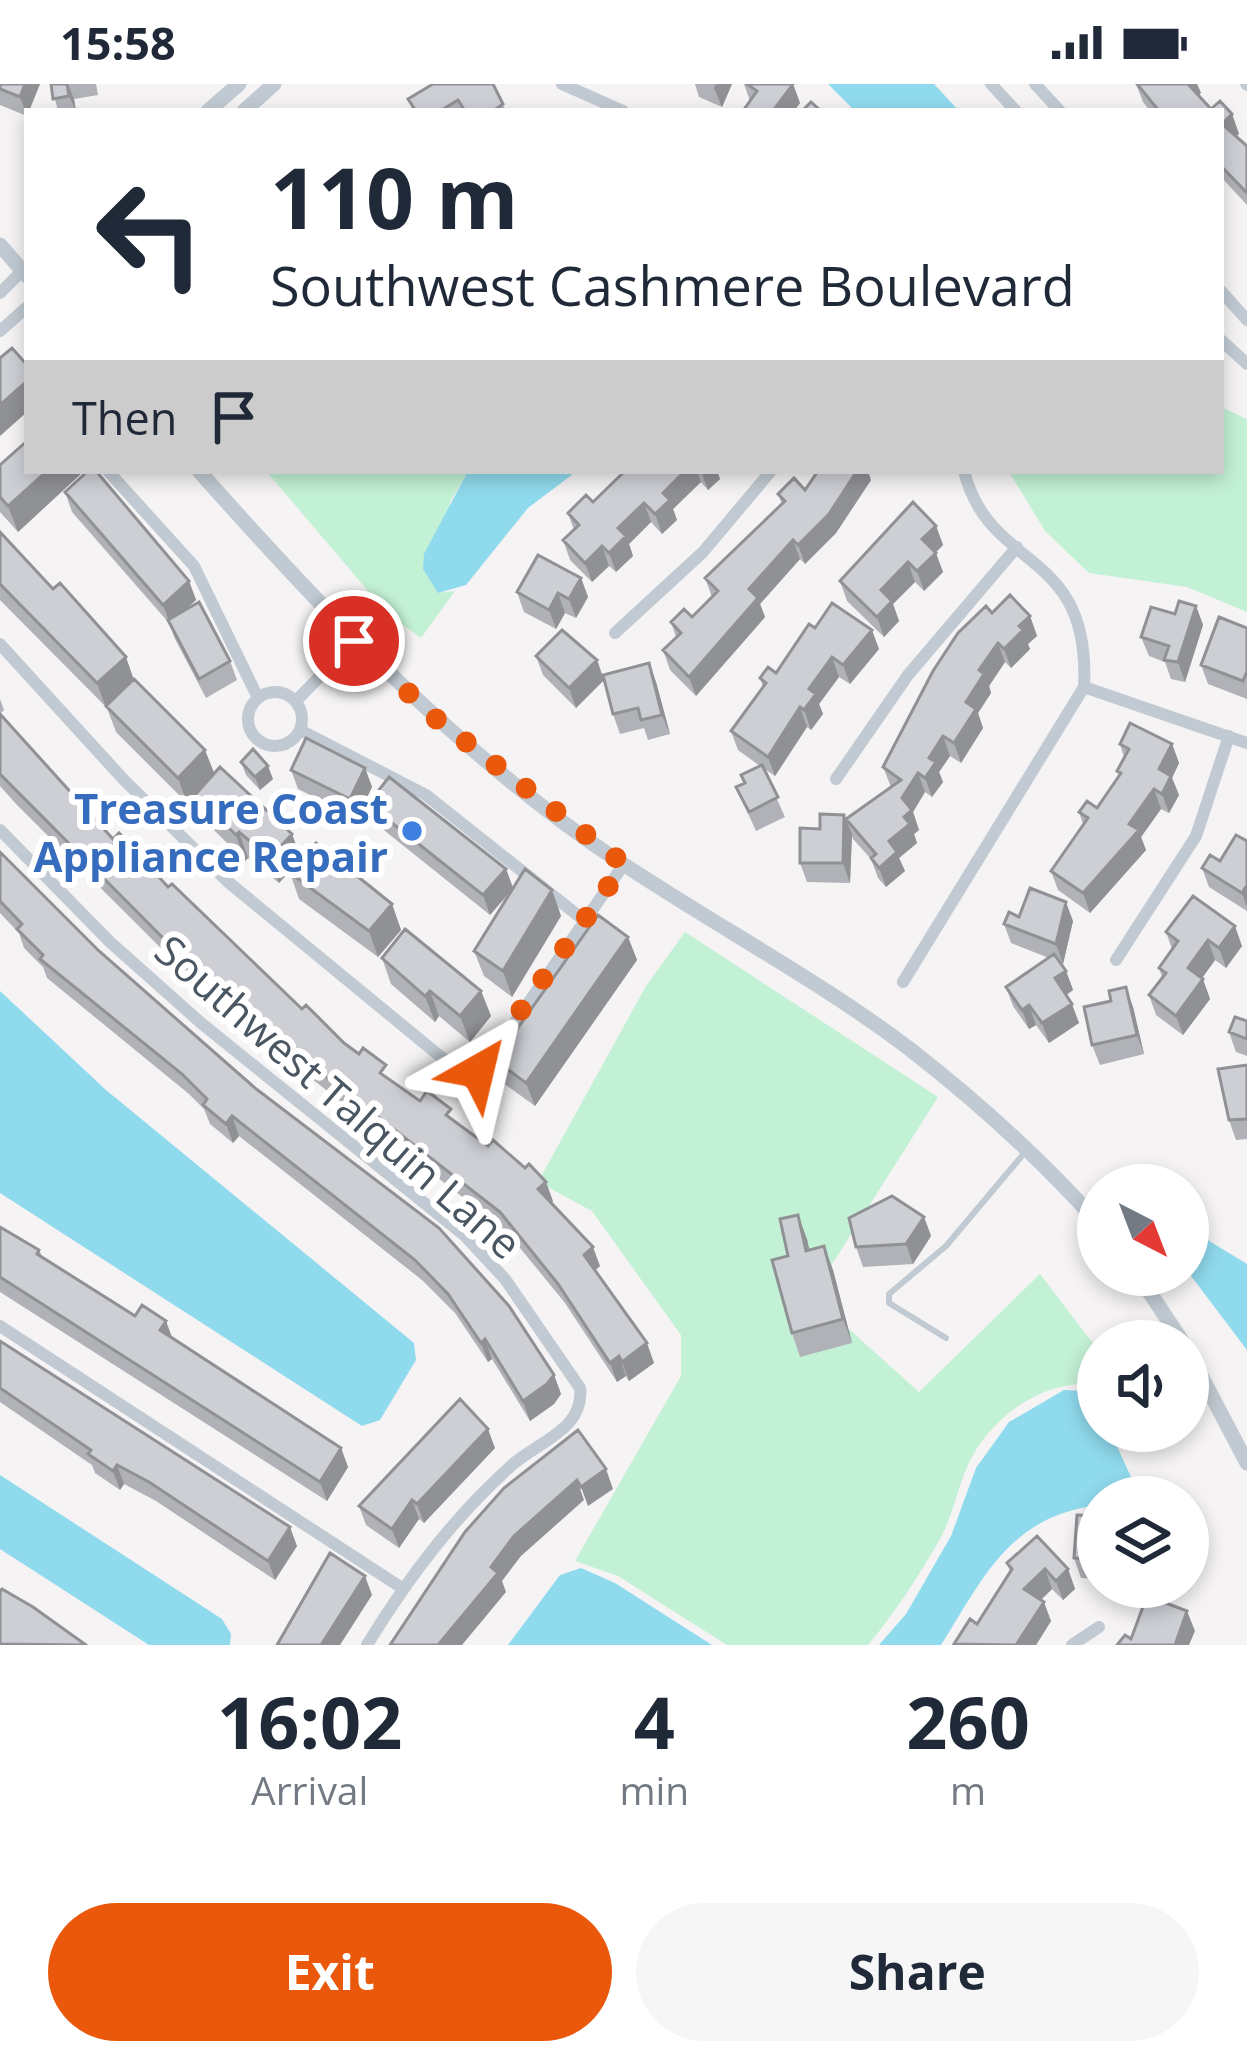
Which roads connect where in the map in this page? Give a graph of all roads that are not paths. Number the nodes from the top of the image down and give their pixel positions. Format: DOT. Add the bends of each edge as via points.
graph roads {
  1 [pos="239,84"];
  2 [pos="274,84"];
  3 [pos="562,84"];
  4 [pos="992,84"];
  5 [pos="1035,84"];
  6 [pos="211,108"];
  7 [pos="247,108"];
  8 [pos="616,108"];
  9 [pos="1013,108"];
  10 [pos="1057,108"];
  11 [pos="0,245"];
  12 [pos="24,269"];
  13 [pos="24,273"];
  14 [pos="0,293"];
  15 [pos="1224,294"];
  16 [pos="24,310"];
  17 [pos="1247,320"];
  18 [pos="0,331"];
  19 [pos="1224,343"];
  20 [pos="1247,364"];
  21 [pos="111,474"];
  22 [pos="202,474"];
  23 [pos="768,474"];
  24 [pos="965,474"];
  25 [pos="1017,548"];
  26 [pos="615,633"];
  27 [pos="354,641"];
  28 [pos="0,644"];
  29 [pos="1084,687"];
  30 [pos="258,698"];
  31 [pos="296,701"];
  32 [pos="300,730"];
  33 [pos="1229,736"];
  34 [pos="1247,742"];
  35 [pos="836,779"];
  36 [pos="0,830"];
  37 [pos="624,864"];
  38 [pos="585,921"];
  39 [pos="1116,960"];
  40 [pos="903,982"];
  41 [pos="1028,1149"];
  42 [pos="1077,1201"];
  43 [pos="0,1326"];
  44 [pos="946,1339"];
  45 [pos="1209,1391"];
  46 [pos="1247,1463"];
  47 [pos="402,1588"];
  48 [pos="1099,1627"];
  49 [pos="368,1645"];
  50 [pos="1072,1645"];
  1 -- 6 [label="street"];
  2 -- 7 [label="street"];
  3 -- 8 [label="street"];
  4 -- 9 [label="street"];
  5 -- 10 [label="street"];
  11 -- 12 [label="street"];
  13 -- 14 [label="street"];
  15 -- 17 [label="street"];
  16 -- 18 [label="street"];
  19 -- 20 [label="street"];
  21 -- 30 [label="street" via="194,566"];
  22 -- 27 [label="street"];
  23 -- 26 [label="street" via="703,552"];
  24 -- 25 [label="street" via="991,526"];
  25 -- 29 [label="street" via="1073,603"];
  25 -- 35 [label="street" via="908,675"];
  27 -- 31 [label="street"];
  27 -- 37 [label="street" via="435,718"];
  28 -- 38 [label="street" via="227,881 464,1076 489,1060"];
  29 -- 33 [label="street"];
  29 -- 40 [label="street"];
  30 -- 31 [label="street" via="280,692"];
  30 -- 32 [label="street" via="249,720 259,740 284,744"];
  31 -- 32 [label="street"];
  32 -- 38 [label="street" via="426,795"];
  33 -- 34 [label="street"];
  33 -- 39 [label="street" via="1196,836"];
  36 -- 47 [label="street, Southwest Talquin Lane" via="201,1023 464,1235 505,1279 580,1388 582,1405 570,1423 468,1506"];
  37 -- 38 [label="street"];
  37 -- 41 [label="street" via="907,1047"];
  41 -- 42 [label="street"];
  41 -- 44 [label="lane" via="946,1246 889,1294 889,1303"];
  43 -- 47 [label="street"];
  45 -- 46 [label="street"];
  47 -- 49 [label="street, Southwest Talquin Lane"];
  48 -- 50 [label="street"];
}
